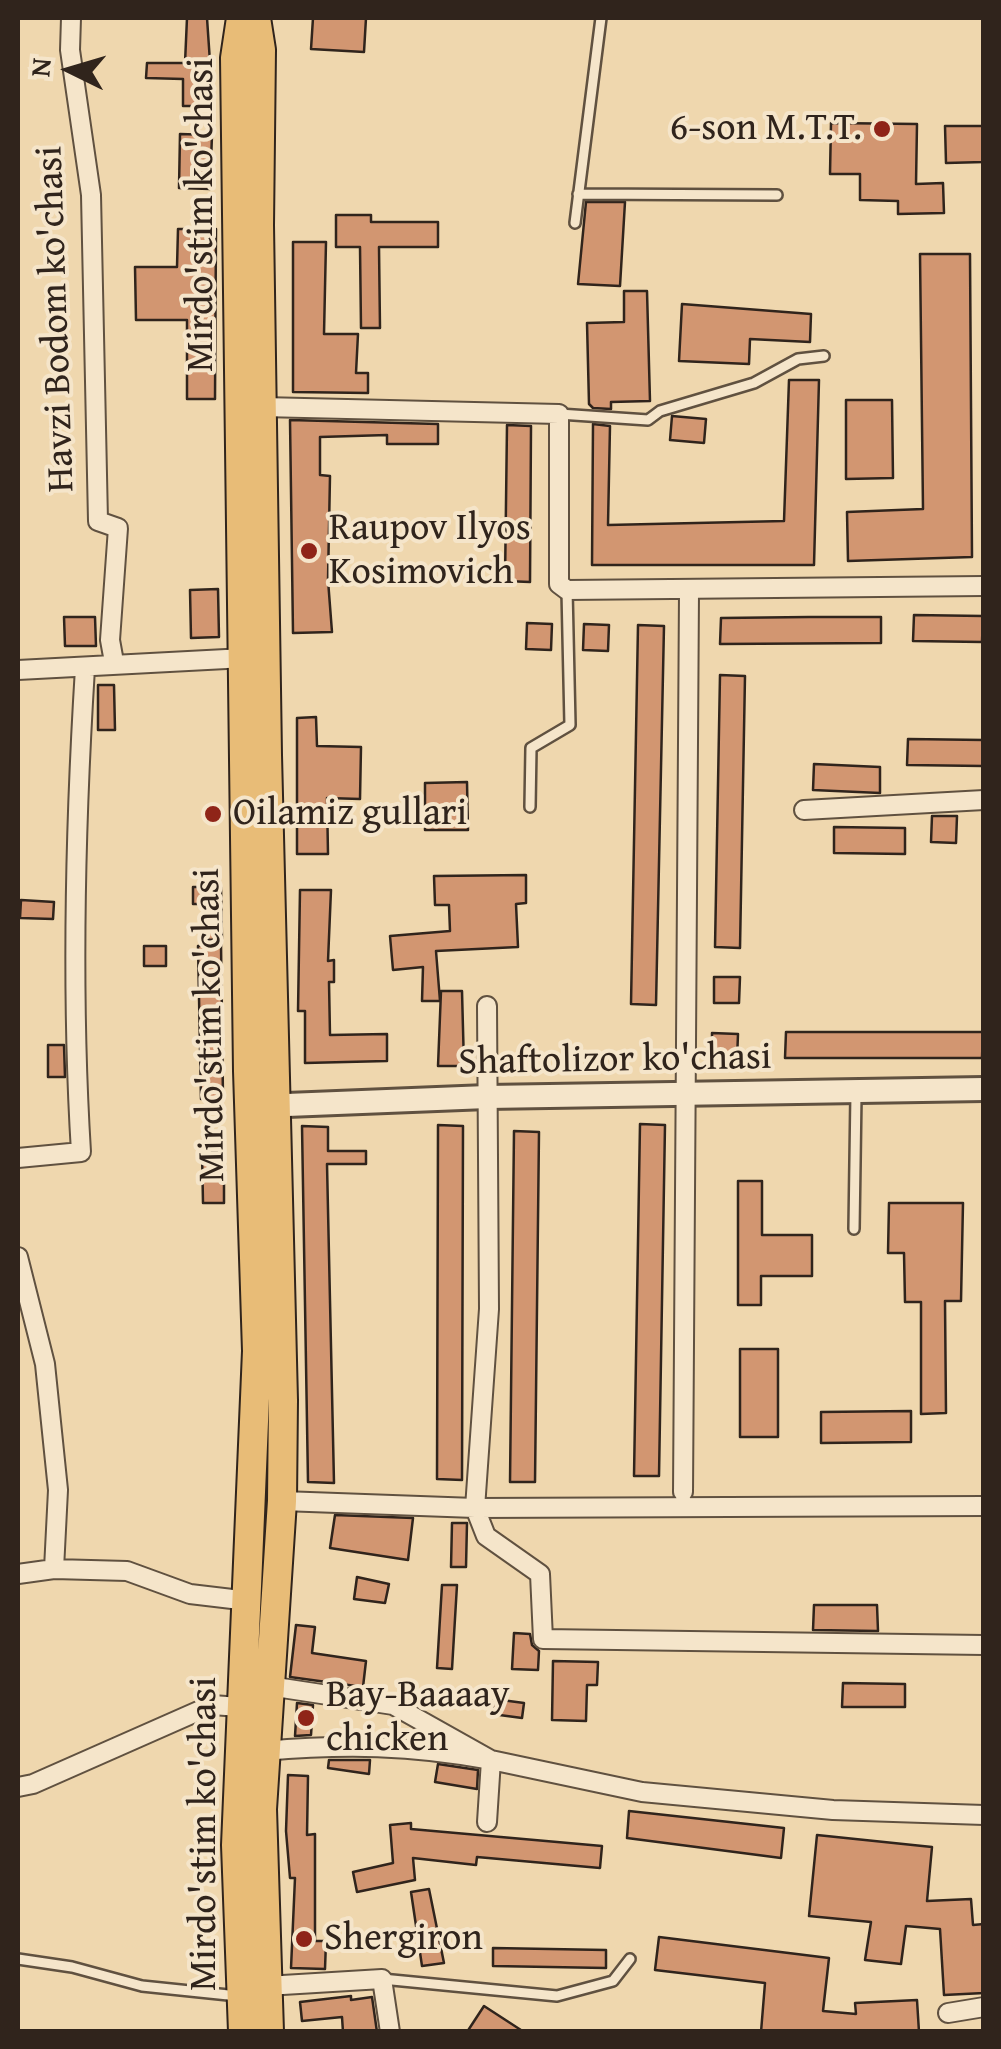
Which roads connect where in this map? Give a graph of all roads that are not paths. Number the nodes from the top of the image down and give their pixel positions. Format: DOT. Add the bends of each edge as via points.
graph roads {
  1 [pos="71,18"];
  2 [pos="242,18"];
  3 [pos="256,18"];
  4 [pos="601,18"];
  5 [pos="578,194"];
  6 [pos="777,195"];
  7 [pos="575,223"];
  8 [pos="824,356"];
  9 [pos="262,406"];
  10 [pos="558,414"];
  11 [pos="984,586"];
  12 [pos="567,590"];
  13 [pos="689,592"];
  14 [pos="245,658"];
  15 [pos="114,662"];
  16 [pos="84,668"];
  17 [pos="18,670"];
  18 [pos="984,800"];
  19 [pos="530,807"];
  20 [pos="804,810"];
  21 [pos="487,1006"];
  22 [pos="984,1089"];
  23 [pos="856,1092"];
  24 [pos="686,1094"];
  25 [pos="487,1096"];
  26 [pos="262,1106"];
  27 [pos="18,1158"];
  28 [pos="854,1229"];
  29 [pos="18,1257"];
  30 [pos="684,1492"];
  31 [pos="282,1501"];
  32 [pos="984,1506"];
  33 [pos="474,1508"];
  34 [pos="54,1569"];
  35 [pos="18,1574"];
  36 [pos="249,1601"];
  37 [pos="984,1644"];
  38 [pos="258,1700"];
  39 [pos="264,1750"];
  40 [pos="492,1760"];
  41 [pos="18,1787"];
  42 [pos="984,1815"];
  43 [pos="487,1822"];
  44 [pos="18,1959"];
  45 [pos="630,1960"];
  46 [pos="382,1979"];
  47 [pos="254,1991"];
  48 [pos="984,2008"];
  49 [pos="948,2012"];
  50 [pos="243,2032"];
  51 [pos="269,2032"];
  52 [pos="390,2032"];
  1 -- 15 [label="street, Havzi Bodom ko'chasi" via="91,194 98,521 118,528"];
  2 -- 14 [label="main road, Mirdo'stim ko'chasi" via="235,58"];
  3 -- 9 [label="main road, Mirdo'stim ko'chasi" via="262,50"];
  4 -- 5 [label="lane"];
  5 -- 6 [label="lane"];
  5 -- 7 [label="lane"];
  8 -- 10 [label="lane" via="798,359 754,383 648,420"];
  9 -- 10 [label="street"];
  9 -- 26 [label="main road, Mirdo'stim ko'chasi"];
  10 -- 12 [label="street" via="559,584"];
  11 -- 13 [label="street"];
  12 -- 13 [label="street"];
  12 -- 19 [label="lane" via="570,725 532,748"];
  13 -- 24 [label="street"];
  14 -- 15 [label="street"];
  14 -- 26 [label="main road, Mirdo'stim ko'chasi"];
  15 -- 16 [label="street"];
  16 -- 17 [label="street"];
  16 -- 27 [label="street" via="76,809 81,1152"];
  18 -- 20 [label="street"];
  21 -- 25 [label="street"];
  22 -- 23 [label="street, Shaftolizor ko'chasi"];
  23 -- 24 [label="street, Shaftolizor ko'chasi"];
  23 -- 28 [label="lane"];
  24 -- 25 [label="street, Shaftolizor ko'chasi"];
  24 -- 30 [label="street"];
  25 -- 26 [label="street, Shaftolizor ko'chasi"];
  25 -- 33 [label="street" via="490,1309"];
  26 -- 31 [label="main road, Mirdo'stim ko'chasi"];
  26 -- 36 [label="main road, Mirdo'stim ko'chasi"];
  29 -- 34 [label="street" via="45,1364 58,1490"];
  31 -- 33 [label="street"];
  31 -- 38 [label="main road, Mirdo'stim ko'chasi"];
  32 -- 33 [label="street"];
  33 -- 37 [label="street" via="486,1536 540,1574 543,1639"];
  34 -- 35 [label="street"];
  34 -- 36 [label="street" via="126,1572 190,1594"];
  36 -- 38 [label="main road, Mirdo'stim ko'chasi"];
  38 -- 39 [label="main road, Mirdo'stim ko'chasi"];
  38 -- 40 [label="street" via="393,1704"];
  38 -- 41 [label="street" via="212,1705"];
  38 -- 47 [label="main road, Mirdo'stim ko'chasi" via="236,1845"];
  39 -- 40 [label="street" via="356,1744"];
  39 -- 47 [label="main road, Mirdo'stim ko'chasi"];
  40 -- 42 [label="street" via="642,1792 832,1810"];
  40 -- 43 [label="street"];
  44 -- 47 [label="lane" via="142,1986"];
  45 -- 46 [label="lane" via="613,1981 556,1996"];
  46 -- 47 [label="street"];
  46 -- 52 [label="street"];
  47 -- 50 [label="main road, Mirdo'stim ko'chasi"];
  47 -- 51 [label="main road, Mirdo'stim ko'chasi"];
  48 -- 49 [label="street"];
}
